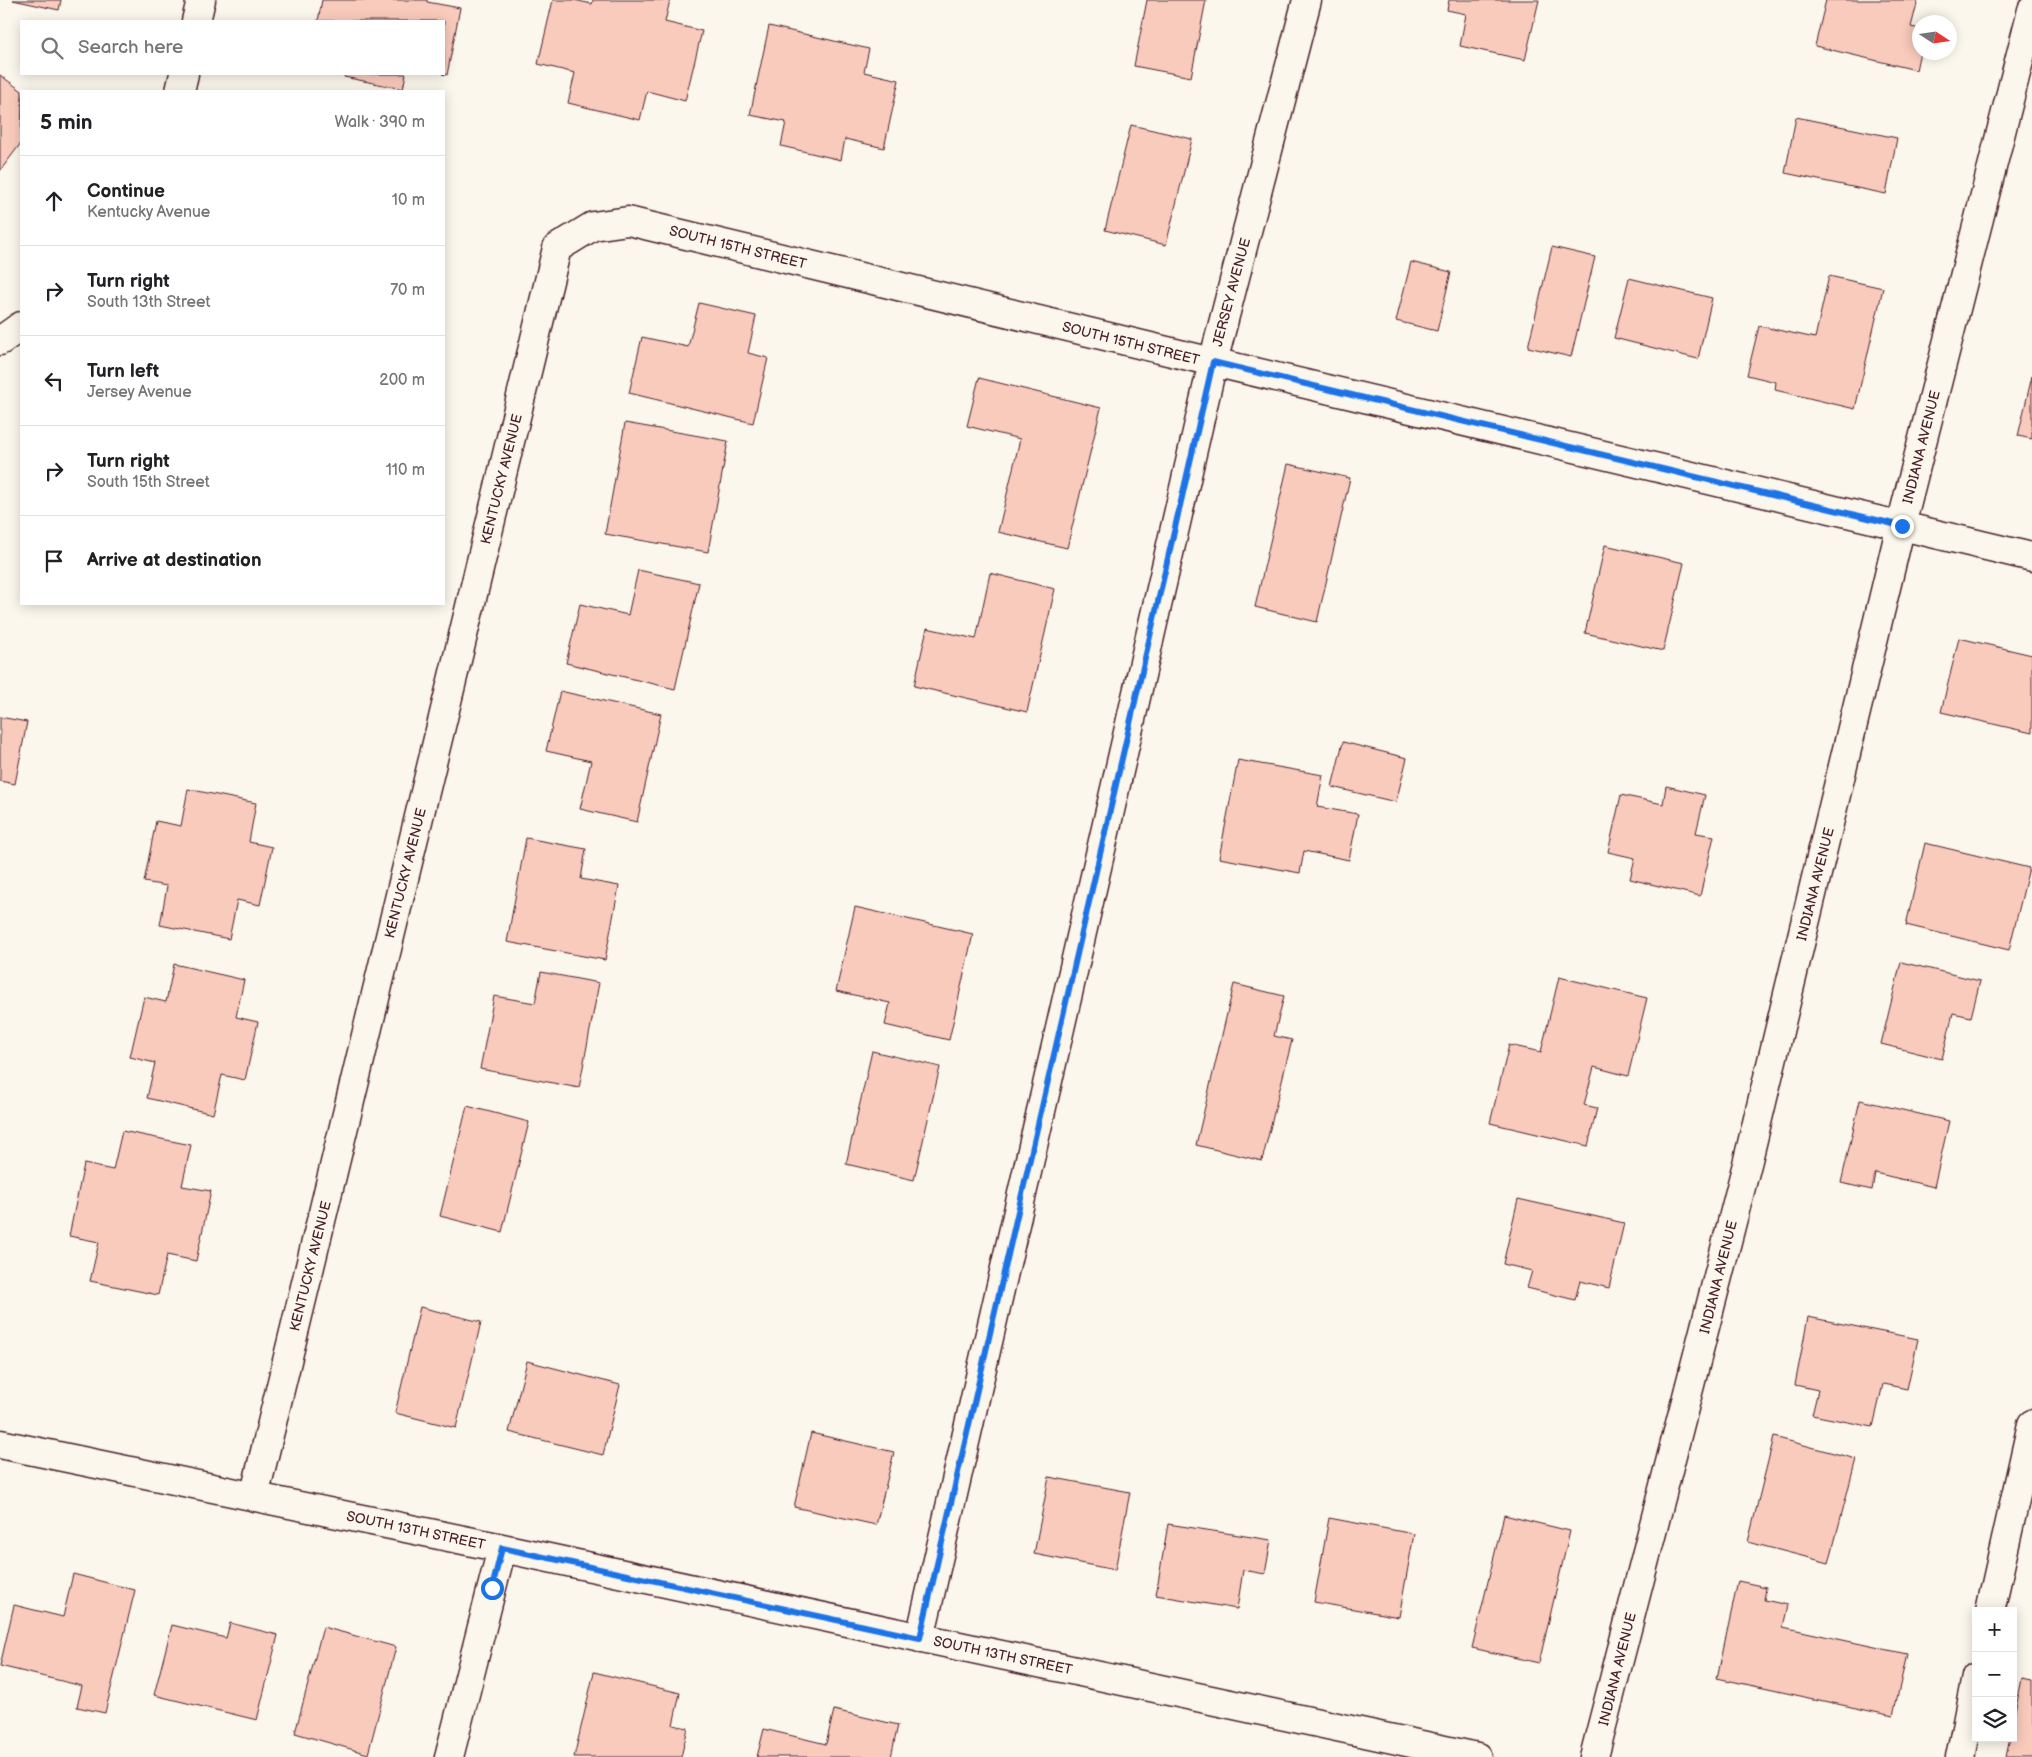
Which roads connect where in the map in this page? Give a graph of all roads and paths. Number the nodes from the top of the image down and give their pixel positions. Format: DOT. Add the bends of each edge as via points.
graph roads {
  1 [pos="201,0"];
  2 [pos="1307,0"];
  3 [pos="2032,10"];
  4 [pos="196,20"];
  5 [pos="184,75"];
  6 [pos="180,90"];
  7 [pos="557,248"];
  8 [pos="20,327"];
  9 [pos="0,340"];
  10 [pos="1213,362"];
  11 [pos="1902,526"];
  12 [pos="2032,557"];
  13 [pos="2032,1424"];
  14 [pos="0,1444"];
  15 [pos="254,1497"];
  16 [pos="502,1548"];
  17 [pos="1991,1607"];
  18 [pos="920,1638"];
  19 [pos="1972,1697"];
  20 [pos="449,1757"];
  21 [pos="1477,1757"];
  22 [pos="1594,1757"];
  23 [pos="1960,1757"];
  1 -- 4 [label="street"];
  2 -- 10 [label="street, JERSEY AVENUE"];
  3 -- 11 [label="street, INDIANA AVENUE"];
  5 -- 6 [label="street"];
  7 -- 10 [label="street, SOUTH 15TH STREET" via="593,226 628,220"];
  7 -- 15 [label="street, KENTUCKY AVENUE"];
  8 -- 9 [label="street"];
  10 -- 11 [label="street, SOUTH 15TH STREET"];
  10 -- 18 [label="street, JERSEY AVENUE"];
  11 -- 12 [label="street, SOUTH 15TH STREET"];
  11 -- 22 [label="street, INDIANA AVENUE" via="1748,1160"];
  13 -- 17 [label="street"];
  14 -- 15 [label="street, SOUTH 13TH STREET"];
  15 -- 16 [label="street, SOUTH 13TH STREET"];
  16 -- 18 [label="street, SOUTH 13TH STREET"];
  16 -- 20 [label="street"];
  18 -- 21 [label="street, SOUTH 13TH STREET"];
  19 -- 23 [label="street"];
}
